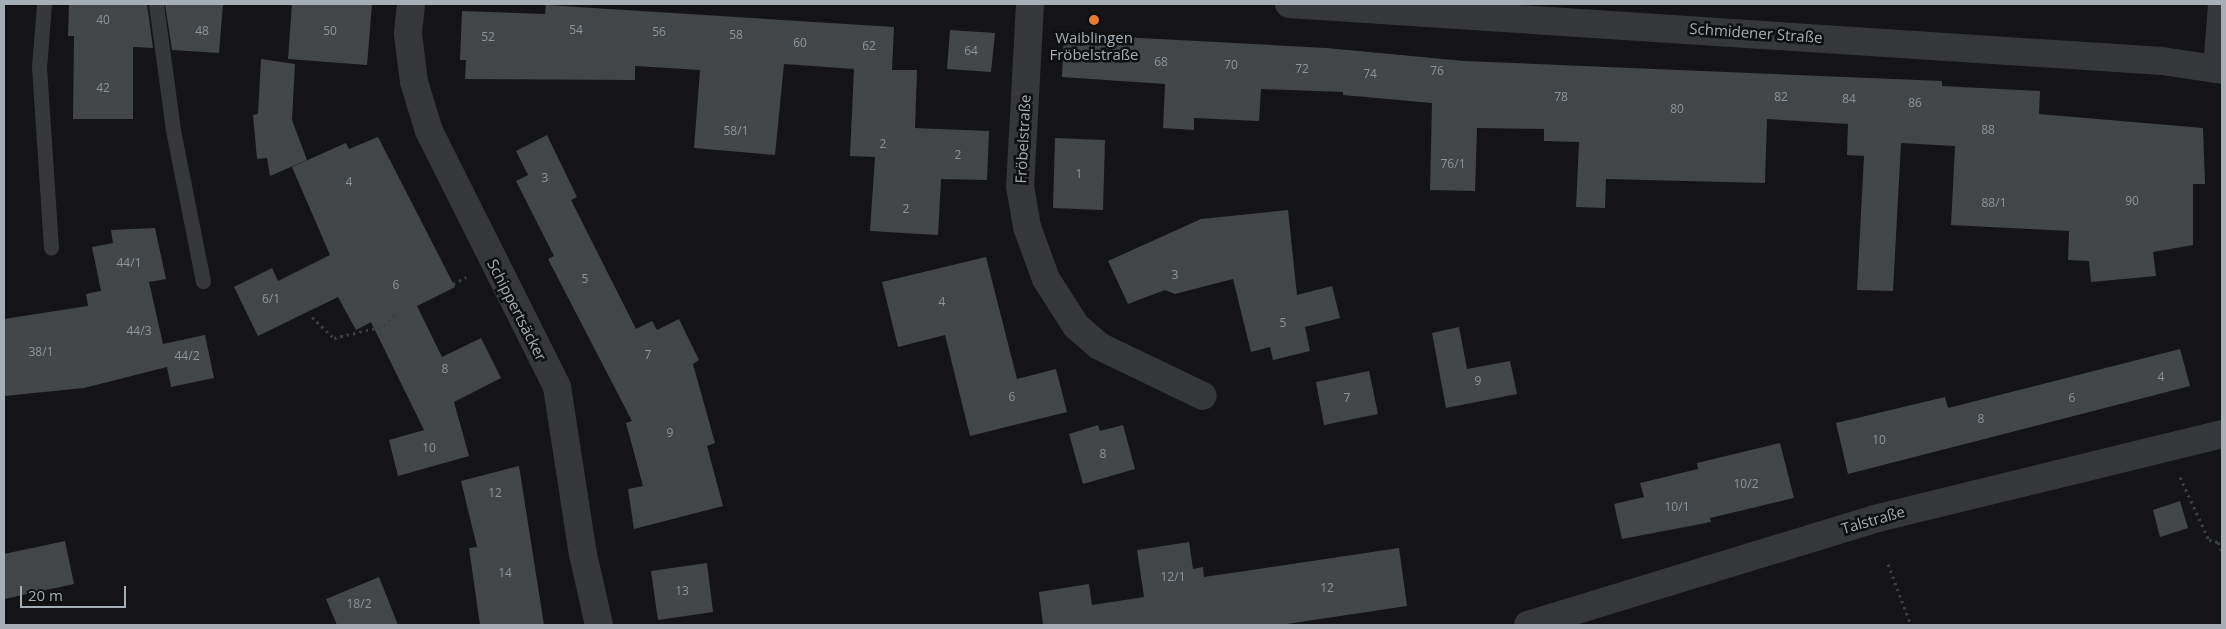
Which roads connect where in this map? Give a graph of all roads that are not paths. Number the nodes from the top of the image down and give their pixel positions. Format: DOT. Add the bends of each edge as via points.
graph roads {
  1 [pos="44,4"];
  2 [pos="156,4"];
  3 [pos="411,4"];
  4 [pos="1030,4"];
  5 [pos="1289,4"];
  6 [pos="2222,4"];
  7 [pos="1492,10"];
  8 [pos="2220,69"];
  9 [pos="51,248"];
  10 [pos="203,281"];
  11 [pos="1203,396"];
  12 [pos="2222,434"];
  13 [pos="599,625"];
  14 [pos="1528,625"];
  1 -- 9 [label="lane" via="39,67"];
  2 -- 10 [label="lane" via="173,130"];
  3 -- 13 [label="street, Schippertsäcker" via="408,34 414,82 450,179 557,387 583,554"];
  4 -- 11 [label="street, Fröbelstraße" via="1020,186 1027,227 1046,280 1076,326 1099,346"];
  5 -- 7 [label="street, Schmidener Straße"];
  6 -- 8 [label="street"];
  7 -- 8 [label="street, Schmidener Straße" via="2162,61"];
  12 -- 14 [label="street, Talstraße" via="1874,519"];
}
